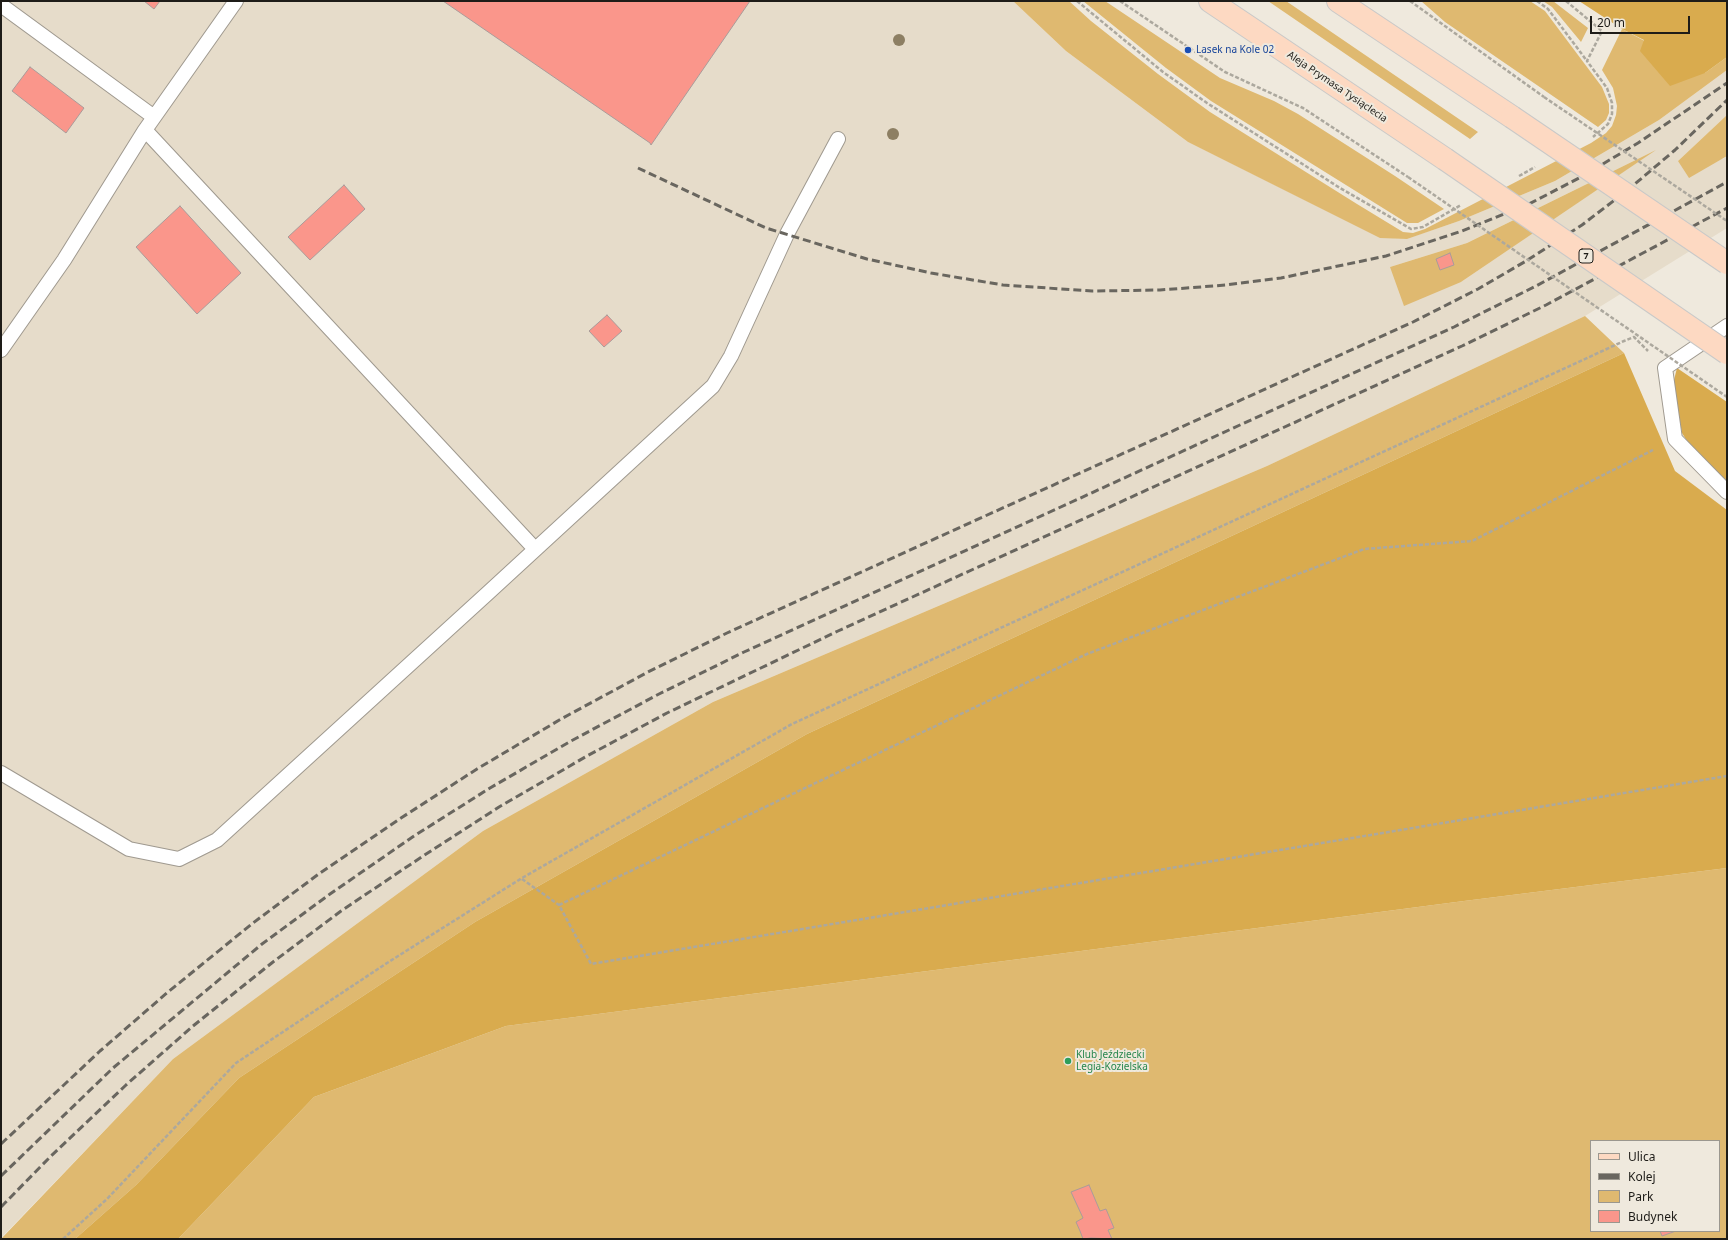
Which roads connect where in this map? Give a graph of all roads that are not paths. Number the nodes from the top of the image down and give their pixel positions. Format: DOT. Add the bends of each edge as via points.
graph roads {
  1 [pos="236,1"];
  2 [pos="1210,1"];
  3 [pos="1338,1"];
  4 [pos="1,5"];
  5 [pos="154,117"];
  6 [pos="145,130"];
  7 [pos="838,139"];
  8 [pos="1727,263"];
  9 [pos="1727,326"];
  10 [pos="1,350"];
  11 [pos="1727,353"];
  12 [pos="1727,492"];
  13 [pos="535,549"];
  14 [pos="1,773"];
  1 -- 5 [label="lane"];
  2 -- 11 [label="main road, Aleja Prymasa Tysiąclecia / 7, bridge"];
  3 -- 8 [label="main road, bridge"];
  4 -- 5 [label="lane"];
  5 -- 6 [label="lane"];
  6 -- 10 [label="lane" via="64,260"];
  6 -- 13 [label="lane"];
  7 -- 13 [label="lane" via="787,234 731,356 713,386"];
  9 -- 12 [label="lane" via="1665,368 1675,439"];
  13 -- 14 [label="lane" via="217,840 179,859 129,849"];
}
